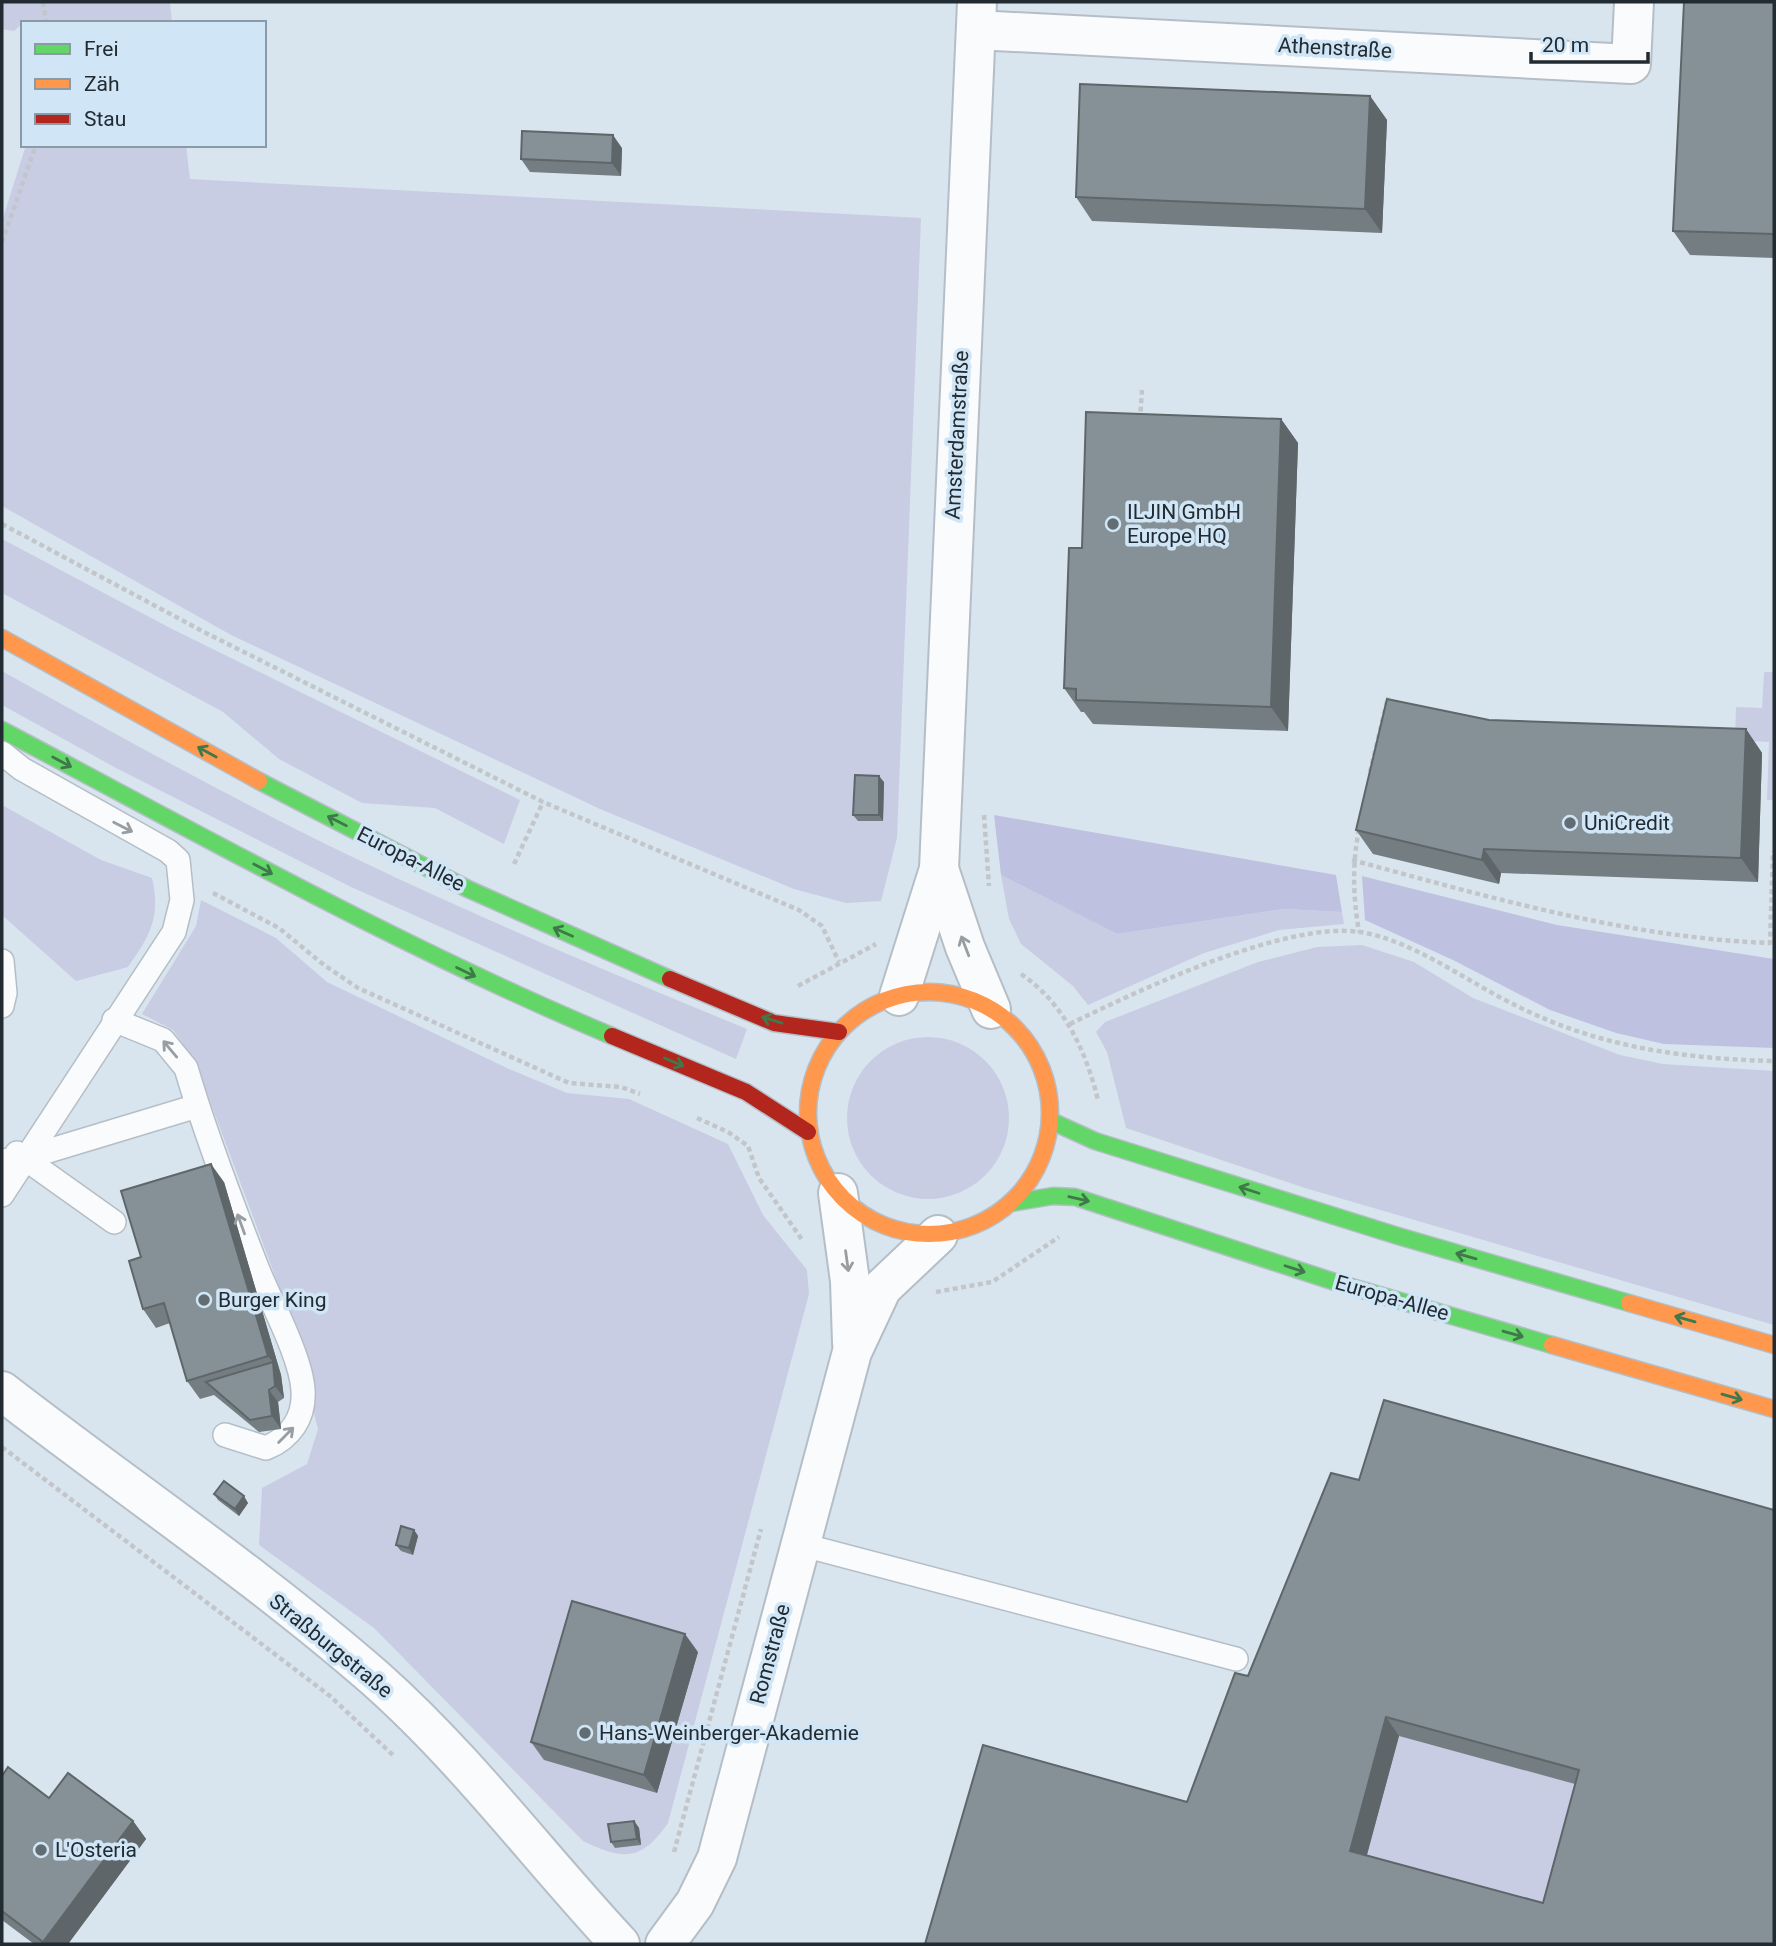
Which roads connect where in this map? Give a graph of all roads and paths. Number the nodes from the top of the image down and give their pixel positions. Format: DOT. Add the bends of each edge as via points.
graph roads {
  1 [pos="43,2"];
  2 [pos="1634,2"];
  3 [pos="977,16"];
  4 [pos="46,21"];
  5 [pos="35,147"];
  6 [pos="2,242"];
  7 [pos="1142,390"];
  8 [pos="1140,429"];
  9 [pos="2,524"];
  10 [pos="2,638"];
  11 [pos="1388,697"];
  12 [pos="2,730"];
  13 [pos="2,753"];
  14 [pos="1368,780"];
  15 [pos="543,802"];
  16 [pos="1360,820"];
  17 [pos="1773,851"];
  18 [pos="1353,860"];
  19 [pos="514,864"];
  20 [pos="939,869"];
  21 [pos="1359,932"];
  22 [pos="915,942"];
  23 [pos="965,947"];
  24 [pos="2,961"];
  25 [pos="839,962"];
  26 [pos="899,996"];
  27 [pos="2,1006"];
  28 [pos="991,1009"];
  29 [pos="114,1020"];
  30 [pos="774,1023"];
  31 [pos="1070,1024"];
  32 [pos="839,1032"];
  33 [pos="1774,1061"];
  34 [pos="746,1092"];
  35 [pos="197,1106"];
  36 [pos="1051,1121"];
  37 [pos="728,1132"];
  38 [pos="808,1132"];
  39 [pos="1095,1141"];
  40 [pos="2,1145"];
  41 [pos="25,1158"];
  42 [pos="2,1161"];
  43 [pos="838,1193"];
  44 [pos="2,1195"];
  45 [pos="1012,1203"];
  46 [pos="114,1222"];
  47 [pos="938,1235"];
  48 [pos="1774,1345"];
  49 [pos="852,1352"];
  50 [pos="2,1391"];
  51 [pos="1774,1409"];
  52 [pos="225,1435"];
  53 [pos="2,1447"];
  54 [pos="762,1525"];
  55 [pos="799,1544"];
  56 [pos="1236,1659"];
  57 [pos="397,1758"];
  58 [pos="674,1849"];
  59 [pos="620,1944"];
  60 [pos="665,1944"];
  1 -- 4 [label="path"];
  2 -- 3 [label="street, Athenstraße" via="1631,64"];
  3 -- 20 [label="street, Amsterdamstraße"];
  5 -- 6 [label="path"];
  7 -- 8 [label="path"];
  9 -- 15 [label="path" via="206,633"];
  30 -- 10 [label="street, Europa-Allee, one-way" via="468,889 267,785"];
  11 -- 14 [label="path"];
  12 -- 34 [label="street, one-way" via="398,939 516,996"];
  13 -- 29 [label="lane, one-way" via="178,860 181,900 174,932"];
  15 -- 19 [label="path"];
  15 -- 25 [label="path" via="799,910 822,926"];
  16 -- 18 [label="path"];
  17 -- 18 [label="path" via="1770,943 1732,942 1542,911"];
  18 -- 21 [label="path" via="1352,894"];
  20 -- 22 [label="street, Amsterdamstraße"];
  23 -- 20 [label="street, Amsterdamstraße, one-way"];
  21 -- 31 [label="path" via="1310,932 1238,953"];
  21 -- 33 [label="path" via="1394,941 1520,1008 1643,1050 1704,1059"];
  22 -- 25 [label="path" via="872,944"];
  22 -- 26 [label="street, Amsterdamstraße"];
  23 -- 28 [label="street, Amsterdamstraße"];
  23 -- 31 [label="path" via="991,953 1034,983"];
  24 -- 27 [label="lane"];
  25 -- 30 [label="path" via="799,984"];
  26 -- 28 [label="street, Europa-Allee" via="933,992 965,997"];
  26 -- 32 [label="street, Europa-Allee" via="867,1010"];
  28 -- 36 [label="street, Europa-Allee" via="1015,1027 1034,1053 1049,1091"];
  35 -- 29 [label="lane, one-way" via="186,1068 163,1040"];
  29 -- 41 [label="lane"];
  30 -- 32 [label="street, Europa-Allee"];
  31 -- 39 [label="path" via="1089,1063 1101,1114"];
  32 -- 38 [label="street, Europa-Allee" via="814,1074"];
  34 -- 37 [label="path"];
  34 -- 38 [label="street"];
  35 -- 41 [label="lane"];
  52 -- 35 [label="lane, one-way" via="266,1448 281,1442 299,1421 303,1390"];
  36 -- 39 [label="street"];
  36 -- 45 [label="street, Europa-Allee" via="1036,1172"];
  38 -- 43 [label="street, Europa-Allee" via="819,1165"];
  48 -- 39 [label="street, one-way" via="1398,1236"];
  40 -- 41 [label="lane"];
  41 -- 42 [label="lane"];
  41 -- 44 [label="lane"];
  41 -- 46 [label="lane"];
  43 -- 47 [label="street, Europa-Allee" via="876,1223 905,1233"];
  43 -- 49 [label="street, Romstraße, one-way" via="850,1280"];
  45 -- 47 [label="street, Europa-Allee" via="979,1225"];
  45 -- 51 [label="street, Europa-Allee, one-way" via="1075,1197 1338,1283"];
  47 -- 49 [label="street, Romstraße" via="882,1287"];
  49 -- 55 [label="street, Romstraße"];
  50 -- 59 [label="street, Straßburgstraße" via="377,1680 442,1741"];
  53 -- 57 [label="path" via="330,1696"];
  54 -- 58 [label="path"];
  55 -- 56 [label="lane"];
  55 -- 60 [label="street, Romstraße" via="717,1858 695,1903"];
}
